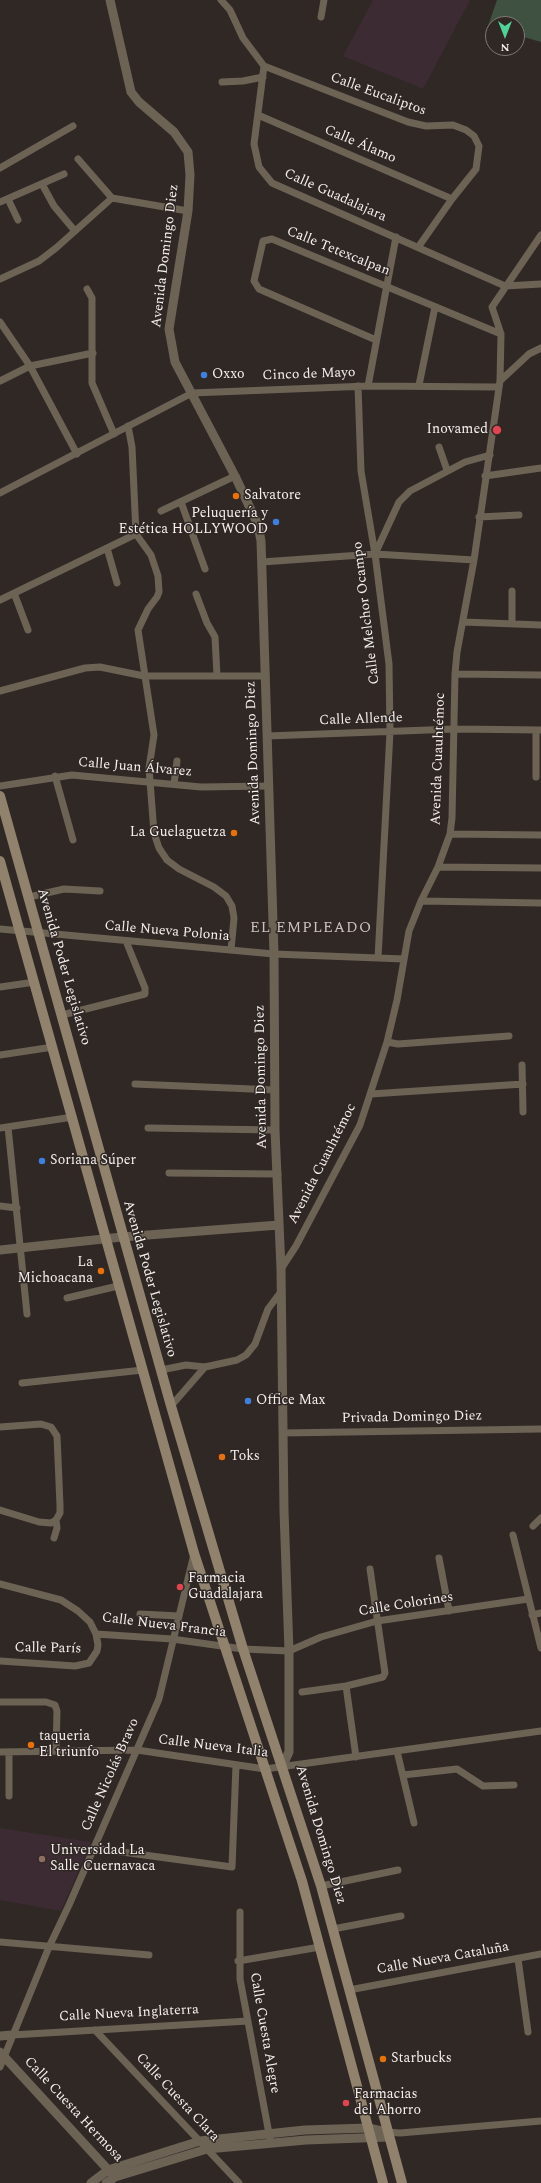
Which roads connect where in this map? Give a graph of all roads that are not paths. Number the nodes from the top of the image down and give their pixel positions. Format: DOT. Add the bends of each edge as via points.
graph roads {
  1 [pos="110,0"];
  2 [pos="221,0"];
  3 [pos="324,0"];
  4 [pos="321,17"];
  5 [pos="264,66"];
  6 [pos="262,77"];
  7 [pos="222,82"];
  8 [pos="258,115"];
  9 [pos="73,126"];
  10 [pos="78,159"];
  11 [pos="0,168"];
  12 [pos="64,174"];
  13 [pos="42,184"];
  14 [pos="112,198"];
  15 [pos="8,199"];
  16 [pos="452,199"];
  17 [pos="0,202"];
  18 [pos="188,211"];
  19 [pos="18,220"];
  20 [pos="75,231"];
  21 [pos="541,235"];
  22 [pos="396,237"];
  23 [pos="419,246"];
  24 [pos="0,279"];
  25 [pos="541,284"];
  26 [pos="388,286"];
  27 [pos="505,286"];
  28 [pos="87,289"];
  29 [pos="435,307"];
  30 [pos="0,322"];
  31 [pos="501,334"];
  32 [pos="376,340"];
  33 [pos="541,348"];
  34 [pos="93,353"];
  35 [pos="30,366"];
  36 [pos="0,381"];
  37 [pos="499,384"];
  38 [pos="419,385"];
  39 [pos="358,386"];
  40 [pos="368,386"];
  41 [pos="192,393"];
  42 [pos="128,426"];
  43 [pos="114,434"];
  44 [pos="439,447"];
  45 [pos="77,454"];
  46 [pos="490,455"];
  47 [pos="541,468"];
  48 [pos="447,470"];
  49 [pos="235,476"];
  50 [pos="485,476"];
  51 [pos="0,492"];
  52 [pos="181,502"];
  53 [pos="161,511"];
  54 [pos="518,515"];
  55 [pos="479,517"];
  56 [pos="136,534"];
  57 [pos="107,548"];
  58 [pos="375,554"];
  59 [pos="474,560"];
  60 [pos="262,562"];
  61 [pos="205,568"];
  62 [pos="117,583"];
  63 [pos="512,591"];
  64 [pos="14,593"];
  65 [pos="196,594"];
  66 [pos="0,600"];
  67 [pos="463,622"];
  68 [pos="512,623"];
  69 [pos="541,624"];
  70 [pos="28,630"];
  71 [pos="455,674"];
  72 [pos="541,675"];
  73 [pos="144,676"];
  74 [pos="217,676"];
  75 [pos="266,676"];
  76 [pos="0,690"];
  77 [pos="455,729"];
  78 [pos="538,730"];
  79 [pos="390,732"];
  80 [pos="267,736"];
  81 [pos="177,761"];
  82 [pos="55,776"];
  83 [pos="536,777"];
  84 [pos="149,782"];
  85 [pos="174,784"];
  86 [pos="0,786"];
  87 [pos="269,786"];
  88 [pos="0,796"];
  89 [pos="450,834"];
  90 [pos="541,835"];
  91 [pos="73,840"];
  92 [pos="0,861"];
  93 [pos="438,867"];
  94 [pos="541,868"];
  95 [pos="100,891"];
  96 [pos="29,896"];
  97 [pos="421,901"];
  98 [pos="541,903"];
  99 [pos="0,929"];
  100 [pos="20,932"];
  101 [pos="39,933"];
  102 [pos="126,941"];
  103 [pos="231,950"];
  104 [pos="274,954"];
  105 [pos="378,958"];
  106 [pos="404,959"];
  107 [pos="35,982"];
  108 [pos="0,987"];
  109 [pos="62,1015"];
  110 [pos="509,1036"];
  111 [pos="387,1042"];
  112 [pos="53,1048"];
  113 [pos="0,1055"];
  114 [pos="522,1065"];
  115 [pos="135,1084"];
  116 [pos="522,1084"];
  117 [pos="275,1090"];
  118 [pos="371,1094"];
  119 [pos="523,1112"];
  120 [pos="73,1117"];
  121 [pos="4,1127"];
  122 [pos="148,1128"];
  123 [pos="275,1130"];
  124 [pos="169,1173"];
  125 [pos="278,1174"];
  126 [pos="0,1206"];
  127 [pos="17,1208"];
  128 [pos="279,1225"];
  129 [pos="122,1237"];
  130 [pos="106,1238"];
  131 [pos="21,1248"];
  132 [pos="0,1250"];
  133 [pos="281,1269"];
  134 [pos="118,1286"];
  135 [pos="280,1293"];
  136 [pos="67,1298"];
  137 [pos="27,1314"];
  138 [pos="206,1367"];
  139 [pos="143,1370"];
  140 [pos="161,1370"];
  141 [pos="22,1383"];
  142 [pos="171,1406"];
  143 [pos="0,1427"];
  144 [pos="541,1429"];
  145 [pos="283,1433"];
  146 [pos="0,1510"];
  147 [pos="541,1518"];
  148 [pos="56,1520"];
  149 [pos="533,1526"];
  150 [pos="513,1535"];
  151 [pos="54,1538"];
  152 [pos="194,1553"];
  153 [pos="439,1558"];
  154 [pos="370,1569"];
  155 [pos="0,1584"];
  156 [pos="528,1599"];
  157 [pos="449,1611"];
  158 [pos="541,1613"];
  159 [pos="140,1614"];
  160 [pos="532,1615"];
  161 [pos="179,1616"];
  162 [pos="377,1621"];
  163 [pos="96,1634"];
  164 [pos="172,1639"];
  165 [pos="226,1647"];
  166 [pos="541,1648"];
  167 [pos="243,1649"];
  168 [pos="289,1651"];
  169 [pos="0,1662"];
  170 [pos="346,1686"];
  171 [pos="302,1692"];
  172 [pos="0,1702"];
  173 [pos="541,1731"];
  174 [pos="137,1750"];
  175 [pos="56,1751"];
  176 [pos="397,1751"];
  177 [pos="0,1752"];
  178 [pos="9,1752"];
  179 [pos="356,1757"];
  180 [pos="236,1765"];
  181 [pos="282,1767"];
  182 [pos="265,1769"];
  183 [pos="403,1775"];
  184 [pos="514,1785"];
  185 [pos="9,1796"];
  186 [pos="414,1823"];
  187 [pos="93,1848"];
  188 [pos="398,1870"];
  189 [pos="321,1886"];
  190 [pos="240,1912"];
  191 [pos="401,1916"];
  192 [pos="333,1929"];
  193 [pos="0,1942"];
  194 [pos="49,1947"];
  195 [pos="320,1947"];
  196 [pos="541,1954"];
  197 [pos="149,1955"];
  198 [pos="518,1958"];
  199 [pos="238,1961"];
  200 [pos="350,1990"];
  201 [pos="248,2021"];
  202 [pos="96,2030"];
  203 [pos="528,2032"];
  204 [pos="12,2035"];
  205 [pos="0,2036"];
  206 [pos="2,2054"];
  207 [pos="0,2067"];
  208 [pos="371,2070"];
  209 [pos="354,2075"];
  210 [pos="541,2121"];
  211 [pos="368,2128"];
  212 [pos="304,2130"];
  213 [pos="388,2135"];
  214 [pos="270,2138"];
  215 [pos="370,2139"];
  216 [pos="306,2140"];
  217 [pos="200,2141"];
  218 [pos="207,2149"];
  219 [pos="397,2167"];
  220 [pos="379,2172"];
  221 [pos="114,2177"];
  222 [pos="91,2183"];
  223 [pos="106,2183"];
  224 [pos="239,2183"];
  225 [pos="383,2183"];
  226 [pos="402,2183"];
  1 -- 18 [label="street, Avenida Domingo Diez" via="131,92 138,102 174,132 188,152"];
  2 -- 5 [label="street" via="230,10 243,38"];
  3 -- 4 [label="street"];
  5 -- 6 [label="street, Calle Guadalajara"];
  5 -- 16 [label="street, Calle Eucaliptos" via="408,122 426,126 453,125 466,130 474,136 479,146 479,157 476,169"];
  6 -- 7 [label="street"];
  6 -- 8 [label="street, Calle Guadalajara"];
  8 -- 16 [label="street, Calle Álamo"];
  8 -- 22 [label="street, Calle Guadalajara" via="255,157 259,167 272,183"];
  9 -- 11 [label="street"];
  10 -- 14 [label="street"];
  12 -- 13 [label="street"];
  13 -- 15 [label="street"];
  13 -- 20 [label="street" via="54,206"];
  14 -- 18 [label="street"];
  14 -- 20 [label="street"];
  15 -- 17 [label="street"];
  15 -- 19 [label="street"];
  16 -- 23 [label="street, Calle Eucaliptos"];
  18 -- 41 [label="street, Avenida Domingo Diez" via="169,329 175,362"];
  20 -- 24 [label="street" via="39,261"];
  21 -- 27 [label="street, Avenida Cuauhtémoc"];
  22 -- 23 [label="street, Calle Guadalajara"];
  22 -- 26 [label="street"];
  23 -- 27 [label="street, Calle Guadalajara"];
  25 -- 27 [label="street"];
  26 -- 29 [label="street, Calle Tetexcalpan"];
  26 -- 32 [label="street"];
  26 -- 32 [label="street, Calle Tetexcalpan" via="272,239 263,241 254,282 259,289"];
  27 -- 31 [label="street, Avenida Cuauhtémoc" via="492,307"];
  28 -- 34 [label="street" via="92,298"];
  29 -- 31 [label="street, Calle Tetexcalpan"];
  29 -- 38 [label="street"];
  30 -- 35 [label="street"];
  31 -- 37 [label="street, Avenida Cuauhtémoc"];
  32 -- 40 [label="street"];
  33 -- 37 [label="street" via="530,354"];
  34 -- 35 [label="street"];
  34 -- 43 [label="street" via="92,383"];
  35 -- 36 [label="street"];
  35 -- 45 [label="street"];
  37 -- 38 [label="street, Cinco de Mayo"];
  37 -- 46 [label="street, Avenida Cuauhtémoc"];
  38 -- 40 [label="street, Cinco de Mayo"];
  39 -- 40 [label="street, Cinco de Mayo"];
  39 -- 41 [label="street, Cinco de Mayo"];
  39 -- 58 [label="street, Calle Melchor Ocampo" via="361,471"];
  41 -- 42 [label="street, Cinco de Mayo"];
  41 -- 49 [label="street, Avenida Domingo Diez"];
  42 -- 43 [label="street, Cinco de Mayo"];
  42 -- 56 [label="street" via="132,447"];
  43 -- 45 [label="street, Cinco de Mayo"];
  44 -- 48 [label="street"];
  45 -- 51 [label="street, Cinco de Mayo"];
  46 -- 48 [label="street"];
  46 -- 50 [label="street, Avenida Cuauhtémoc"];
  47 -- 50 [label="street"];
  48 -- 58 [label="street" via="410,491 399,502"];
  49 -- 52 [label="street"];
  49 -- 60 [label="street, Avenida Domingo Diez" via="258,525"];
  50 -- 55 [label="street, Avenida Cuauhtémoc"];
  52 -- 53 [label="street"];
  52 -- 61 [label="street"];
  54 -- 55 [label="street"];
  55 -- 59 [label="street, Avenida Cuauhtémoc"];
  56 -- 57 [label="street"];
  56 -- 73 [label="street" via="151,555 158,576 159,592 138,630"];
  57 -- 62 [label="street"];
  57 -- 64 [label="street"];
  58 -- 59 [label="street"];
  58 -- 60 [label="street"];
  58 -- 79 [label="street, Calle Melchor Ocampo" via="389,664"];
  59 -- 67 [label="street, Avenida Cuauhtémoc"];
  60 -- 75 [label="street, Avenida Domingo Diez"];
  63 -- 68 [label="street"];
  64 -- 66 [label="street"];
  64 -- 70 [label="street"];
  65 -- 74 [label="street" via="215,637"];
  67 -- 68 [label="street"];
  67 -- 71 [label="street, Avenida Cuauhtémoc"];
  68 -- 69 [label="street"];
  71 -- 72 [label="street"];
  71 -- 77 [label="street, Avenida Cuauhtémoc"];
  73 -- 74 [label="street"];
  73 -- 76 [label="street" via="100,667 85,668"];
  73 -- 84 [label="street" via="154,735"];
  74 -- 75 [label="street"];
  75 -- 80 [label="street, Avenida Domingo Diez"];
  77 -- 78 [label="street, Calle Allende"];
  77 -- 79 [label="street, Calle Allende"];
  77 -- 89 [label="street, Avenida Cuauhtémoc"];
  78 -- 83 [label="street"];
  79 -- 80 [label="street, Calle Allende"];
  79 -- 105 [label="street, Calle Melchor Ocampo"];
  80 -- 87 [label="street, Avenida Domingo Diez"];
  81 -- 85 [label="street"];
  82 -- 84 [label="street, Calle Juan Álvarez" via="72,775"];
  82 -- 86 [label="street, Calle Juan Álvarez"];
  82 -- 91 [label="street"];
  84 -- 85 [label="street, Calle Juan Álvarez"];
  84 -- 103 [label="street" via="151,820 159,848 167,860 214,887 226,896 232,906 234,918"];
  85 -- 87 [label="street, Calle Juan Álvarez" via="201,787"];
  87 -- 104 [label="street, Avenida Domingo Diez"];
  88 -- 96 [label="main road, Avenida Poder Legislativo"];
  89 -- 90 [label="street"];
  89 -- 93 [label="street, Avenida Cuauhtémoc"];
  92 -- 100 [label="main road"];
  93 -- 94 [label="street"];
  93 -- 97 [label="street, Avenida Cuauhtémoc"];
  95 -- 96 [label="street" via="64,889"];
  96 -- 101 [label="main road, Avenida Poder Legislativo"];
  97 -- 98 [label="street"];
  97 -- 106 [label="street, Avenida Cuauhtémoc" via="409,931"];
  99 -- 100 [label="street, Calle Nueva Polonia"];
  100 -- 101 [label="street, Calle Nueva Polonia"];
  100 -- 107 [label="main road"];
  101 -- 102 [label="street, Calle Nueva Polonia"];
  101 -- 109 [label="main road, Avenida Poder Legislativo"];
  102 -- 103 [label="street, Calle Nueva Polonia"];
  102 -- 109 [label="street" via="146,988 145,994"];
  103 -- 104 [label="street, Calle Nueva Polonia"];
  104 -- 105 [label="street, Calle Nueva Polonia"];
  104 -- 117 [label="street, Avenida Domingo Diez"];
  105 -- 106 [label="street, Calle Nueva Polonia"];
  106 -- 111 [label="street, Avenida Cuauhtémoc"];
  107 -- 108 [label="street"];
  107 -- 112 [label="main road"];
  109 -- 129 [label="main road, Avenida Poder Legislativo"];
  110 -- 111 [label="street" via="398,1044"];
  111 -- 118 [label="street, Avenida Cuauhtémoc"];
  112 -- 113 [label="street"];
  112 -- 120 [label="main road"];
  114 -- 116 [label="street"];
  115 -- 117 [label="street"];
  116 -- 118 [label="street"];
  116 -- 119 [label="street"];
  117 -- 123 [label="street, Avenida Domingo Diez"];
  118 -- 133 [label="street, Avenida Cuauhtémoc" via="360,1125 296,1246"];
  120 -- 121 [label="street"];
  120 -- 130 [label="main road"];
  121 -- 127 [label="street"];
  122 -- 123 [label="street"];
  123 -- 125 [label="street, Avenida Domingo Diez"];
  124 -- 125 [label="street"];
  125 -- 128 [label="street, Avenida Domingo Diez"];
  126 -- 127 [label="street"];
  127 -- 131 [label="street"];
  128 -- 129 [label="street"];
  128 -- 133 [label="street, Avenida Domingo Diez"];
  129 -- 130 [label="street"];
  129 -- 140 [label="main road, Avenida Poder Legislativo"];
  130 -- 131 [label="street"];
  130 -- 134 [label="main road"];
  131 -- 132 [label="street"];
  131 -- 137 [label="street"];
  133 -- 135 [label="street, Avenida Domingo Diez"];
  134 -- 136 [label="street"];
  134 -- 139 [label="main road"];
  135 -- 138 [label="street" via="268,1309 255,1344 246,1355 237,1360"];
  135 -- 145 [label="street, Avenida Domingo Diez"];
  138 -- 140 [label="street" via="186,1365"];
  138 -- 142 [label="street"];
  139 -- 141 [label="street"];
  139 -- 152 [label="main road"];
  140 -- 142 [label="main road, Avenida Poder Legislativo"];
  142 -- 167 [label="main road, Avenida Poder Legislativo"];
  143 -- 148 [label="street" via="41,1424 51,1427 57,1436 60,1513"];
  144 -- 145 [label="street, Privada Domingo Diez"];
  145 -- 168 [label="street, Avenida Domingo Diez"];
  146 -- 148 [label="street" via="39,1522 51,1523"];
  147 -- 149 [label="street"];
  148 -- 151 [label="street"];
  150 -- 156 [label="street"];
  152 -- 161 [label="street, Calle Nicolás Bravo"];
  152 -- 165 [label="main road"];
  153 -- 157 [label="street"];
  154 -- 162 [label="street"];
  155 -- 163 [label="street, Calle Nueva Francia" via="61,1600 90,1622"];
  156 -- 157 [label="street, Calle Colorines"];
  156 -- 160 [label="street"];
  157 -- 162 [label="street, Calle Colorines"];
  158 -- 160 [label="street"];
  159 -- 161 [label="street"];
  160 -- 166 [label="street"];
  161 -- 164 [label="street, Calle Nicolás Bravo"];
  162 -- 168 [label="street, Calle Colorines" via="321,1637"];
  162 -- 170 [label="street" via="385,1673 383,1677"];
  163 -- 164 [label="street, Calle Nueva Francia"];
  163 -- 169 [label="street, Calle París" via="97,1651 89,1663 75,1666"];
  164 -- 165 [label="street, Calle Nueva Francia"];
  164 -- 174 [label="street, Calle Nicolás Bravo" via="159,1699"];
  165 -- 167 [label="street, Calle Nueva Francia"];
  165 -- 182 [label="main road"];
  167 -- 168 [label="street, Calle Colorines"];
  167 -- 181 [label="main road, Avenida Poder Legislativo"];
  168 -- 181 [label="street, Avenida Domingo Diez" via="289,1752"];
  170 -- 171 [label="street"];
  170 -- 179 [label="street"];
  172 -- 175 [label="street" via="46,1702 55,1705"];
  173 -- 176 [label="street, Calle Nueva Italia"];
  174 -- 175 [label="street, Calle Nueva Italia"];
  174 -- 180 [label="street, Calle Nueva Italia"];
  174 -- 187 [label="street, Calle Nicolás Bravo"];
  175 -- 178 [label="street, Calle Nueva Italia"];
  176 -- 179 [label="street, Calle Nueva Italia"];
  176 -- 183 [label="street"];
  177 -- 178 [label="street, Calle Nueva Italia"];
  178 -- 185 [label="street"];
  179 -- 181 [label="street, Calle Nueva Italia"];
  180 -- 182 [label="street, Calle Nueva Italia"];
  180 -- 187 [label="street" via="232,1867"];
  181 -- 182 [label="street, Calle Nueva Italia"];
  181 -- 189 [label="main road, Avenida Domingo Diez"];
  182 -- 195 [label="main road" via="302,1881"];
  183 -- 184 [label="street" via="457,1769 483,1786"];
  183 -- 186 [label="street"];
  187 -- 194 [label="street, Calle Nicolás Bravo"];
  188 -- 189 [label="street"];
  189 -- 192 [label="main road, Avenida Domingo Diez"];
  190 -- 199 [label="street"];
  191 -- 192 [label="street"];
  192 -- 200 [label="main road, Avenida Domingo Diez"];
  193 -- 194 [label="street"];
  194 -- 197 [label="street"];
  194 -- 204 [label="street, Calle Nicolás Bravo"];
  195 -- 199 [label="street, Calle Cuesta Alegre"];
  195 -- 209 [label="main road"];
  196 -- 198 [label="street, Calle Nueva Cataluña"];
  198 -- 200 [label="street, Calle Nueva Cataluña"];
  198 -- 203 [label="street"];
  199 -- 201 [label="street, Calle Cuesta Alegre"];
  200 -- 208 [label="main road, Avenida Domingo Diez"];
  201 -- 202 [label="street, Calle Nueva Inglaterra"];
  201 -- 214 [label="street, Calle Cuesta Alegre"];
  202 -- 204 [label="street, Calle Nueva Inglaterra"];
  202 -- 217 [label="street, Calle Cuesta Clara"];
  204 -- 205 [label="street"];
  204 -- 206 [label="street, Calle Nicolás Bravo"];
  206 -- 207 [label="street, Calle Nicolás Bravo"];
  206 -- 221 [label="street, Calle Cuesta Hermosa"];
  208 -- 209 [label="main road" via="361,2077"];
  208 -- 213 [label="main road, Avenida Domingo Diez"];
  209 -- 211 [label="main road"];
  210 -- 213 [label="street"];
  211 -- 212 [label="street"];
  211 -- 213 [label="street"];
  211 -- 215 [label="main road"];
  212 -- 214 [label="street"];
  212 -- 216 [label="street"];
  213 -- 215 [label="street"];
  213 -- 219 [label="main road, Avenida Domingo Diez"];
  214 -- 216 [label="street"];
  214 -- 217 [label="street"];
  214 -- 218 [label="street"];
  215 -- 216 [label="street"];
  215 -- 220 [label="main road"];
  217 -- 218 [label="street, Calle Cuesta Clara"];
  217 -- 221 [label="street"];
  218 -- 221 [label="street"];
  218 -- 224 [label="street, Calle Cuesta Clara"];
  219 -- 220 [label="main road" via="388,2167"];
  219 -- 226 [label="main road, Avenida Domingo Diez"];
  220 -- 225 [label="main road"];
  221 -- 222 [label="street"];
  221 -- 223 [label="street"];
}
